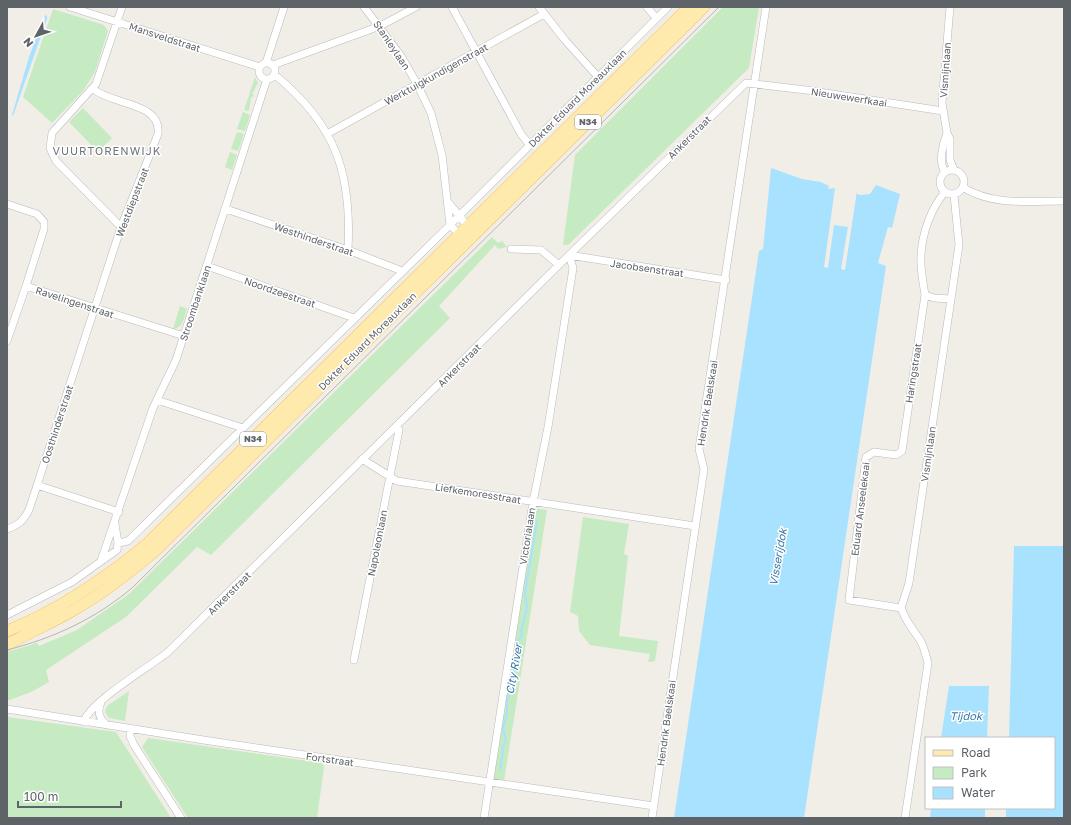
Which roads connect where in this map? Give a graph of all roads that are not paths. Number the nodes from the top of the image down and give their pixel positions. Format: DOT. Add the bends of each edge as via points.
graph roads {
  1 [pos="70,7"];
  2 [pos="122,7"];
  3 [pos="284,7"];
  4 [pos="364,7"];
  5 [pos="416,7"];
  6 [pos="452,7"];
  7 [pos="539,7"];
  8 [pos="647,7"];
  9 [pos="668,7"];
  10 [pos="689,7"];
  11 [pos="704,7"];
  12 [pos="766,7"];
  13 [pos="950,7"];
  14 [pos="544,14"];
  15 [pos="656,18"];
  16 [pos="117,22"];
  17 [pos="380,26"];
  18 [pos="476,52"];
  19 [pos="270,64"];
  20 [pos="260,68"];
  21 [pos="275,75"];
  22 [pos="598,77"];
  23 [pos="267,80"];
  24 [pos="755,83"];
  25 [pos="417,84"];
  26 [pos="93,89"];
  27 [pos="943,111"];
  28 [pos="947,133"];
  29 [pos="327,134"];
  30 [pos="530,144"];
  31 [pos="954,170"];
  32 [pos="946,172"];
  33 [pos="964,188"];
  34 [pos="945,192"];
  35 [pos="954,195"];
  36 [pos="447,200"];
  37 [pos="1064,201"];
  38 [pos="7,204"];
  39 [pos="226,208"];
  40 [pos="458,216"];
  41 [pos="450,224"];
  42 [pos="121,227"];
  43 [pos="471,230"];
  44 [pos="463,238"];
  45 [pos="511,249"];
  46 [pos="348,250"];
  47 [pos="568,255"];
  48 [pos="559,265"];
  49 [pos="207,266"];
  50 [pos="402,271"];
  51 [pos="726,280"];
  52 [pos="26,286"];
  53 [pos="925,295"];
  54 [pos="950,299"];
  55 [pos="95,308"];
  56 [pos="354,318"];
  57 [pos="184,336"];
  58 [pos="7,341"];
  59 [pos="157,400"];
  60 [pos="396,427"];
  61 [pos="243,428"];
  62 [pos="902,451"];
  63 [pos="362,459"];
  64 [pos="390,477"];
  65 [pos="37,485"];
  66 [pos="533,502"];
  67 [pos="118,512"];
  68 [pos="115,524"];
  69 [pos="695,526"];
  70 [pos="7,529"];
  71 [pos="118,543"];
  72 [pos="101,562"];
  73 [pos="901,608"];
  74 [pos="7,615"];
  75 [pos="7,631"];
  76 [pos="7,645"];
  77 [pos="354,660"];
  78 [pos="103,698"];
  79 [pos="7,708"];
  80 [pos="84,722"];
  81 [pos="107,726"];
  82 [pos="130,729"];
  83 [pos="489,782"];
  84 [pos="654,806"];
  85 [pos="181,818"];
  86 [pos="484,818"];
  87 [pos="652,818"];
  88 [pos="905,818"];
  1 -- 16 [label="street, Mansveldstraat"];
  2 -- 16 [label="street"];
  3 -- 19 [label="street"];
  4 -- 17 [label="street, Stanleylaan"];
  5 -- 17 [label="street"];
  6 -- 18 [label="street"];
  7 -- 14 [label="street"];
  8 -- 15 [label="street"];
  9 -- 15 [label="street, Dokter Eduard Moreauxlaan"];
  10 -- 43 [label="main road, Dokter Eduard Moreauxlaan / N34"];
  11 -- 43 [label="main road, Dokter Eduard Moreauxlaan / N34"];
  12 -- 24 [label="street"];
  13 -- 27 [label="street, Vismijnlaan"];
  14 -- 18 [label="street, Werktuigkundigenstraat"];
  14 -- 22 [label="street"];
  15 -- 22 [label="street, Dokter Eduard Moreauxlaan"];
  16 -- 20 [label="street, Mansveldstraat"];
  16 -- 26 [label="street"];
  17 -- 19 [label="street"];
  17 -- 25 [label="street, Stanleylaan"];
  18 -- 25 [label="street, Werktuigkundigenstraat"];
  18 -- 30 [label="street" via="521,134"];
  19 -- 20 [label="street"];
  19 -- 21 [label="street"];
  20 -- 23 [label="street" via="259,74"];
  21 -- 23 [label="street"];
  21 -- 29 [label="street" via="298,95"];
  22 -- 30 [label="street, Dokter Eduard Moreauxlaan"];
  23 -- 39 [label="street, Stroombanklaan"];
  24 -- 27 [label="street, Nieuwewerfkaai"];
  24 -- 47 [label="street, Ankerstraat" via="746,83 731,95"];
  24 -- 51 [label="street, Hendrik Baelskaai"];
  25 -- 29 [label="street, Werktuigkundigenstraat"];
  25 -- 36 [label="street, Stanleylaan" via="438,135"];
  26 -- 42 [label="street" via="56,127 52,133 50,148 56,161"];
  26 -- 42 [label="street, Westdiepstraat" via="102,96 147,110 158,123 158,134"];
  27 -- 28 [label="street, Vismijnlaan"];
  28 -- 31 [label="street, Vismijnlaan" via="950,139 950,160"];
  28 -- 32 [label="street, Vismijnlaan" via="943,143 943,169"];
  29 -- 46 [label="street" via="338,156 347,190 350,218"];
  30 -- 40 [label="street, Dokter Eduard Moreauxlaan"];
  31 -- 32 [label="street"];
  31 -- 33 [label="street" via="963,176"];
  32 -- 34 [label="street" via="940,180"];
  33 -- 35 [label="street"];
  33 -- 37 [label="street" via="975,195 994,201"];
  34 -- 35 [label="street"];
  34 -- 53 [label="street" via="936,204 922,244"];
  35 -- 54 [label="street, Vismijnlaan" via="959,245"];
  36 -- 40 [label="street, Stanleylaan"];
  36 -- 41 [label="street, Stanleylaan"];
  38 -- 52 [label="street, Ravelingenstraat" via="37,214 44,222"];
  39 -- 46 [label="street, Westhinderstraat"];
  39 -- 49 [label="street, Stroombanklaan"];
  40 -- 41 [label="street, Dokter Eduard Moreauxlaan"];
  40 -- 43 [label="street, Stanleylaan"];
  41 -- 44 [label="street"];
  41 -- 50 [label="street, Dokter Eduard Moreauxlaan"];
  42 -- 55 [label="street, Westdiepstraat"];
  43 -- 44 [label="main road, Dokter Eduard Moreauxlaan / N34"];
  44 -- 75 [label="main road, Dokter Eduard Moreauxlaan / N34" via="148,543 89,588 56,608"];
  44 -- 76 [label="main road, Dokter Eduard Moreauxlaan / N34" via="156,550 93,598"];
  45 -- 48 [label="street" via="541,250"];
  46 -- 50 [label="street, Westhinderstraat"];
  47 -- 48 [label="street, Ankerstraat"];
  47 -- 51 [label="street, Jacobsenstraat"];
  47 -- 66 [label="street, Victorialaan" via="573,268 548,427"];
  48 -- 60 [label="street, Ankerstraat"];
  49 -- 56 [label="street, Noordzeestraat"];
  49 -- 57 [label="street, Stroombanklaan"];
  50 -- 56 [label="street, Dokter Eduard Moreauxlaan"];
  51 -- 69 [label="street, Hendrik Baelskaai" via="700,449 704,469"];
  52 -- 55 [label="street, Ravelingenstraat"];
  52 -- 58 [label="street"];
  53 -- 54 [label="street"];
  53 -- 62 [label="street, Haringstraat"];
  54 -- 73 [label="street, Vismijnlaan" via="909,583"];
  55 -- 57 [label="street, Ravelingenstraat"];
  55 -- 65 [label="street, Oosthinderstraat"];
  56 -- 61 [label="street, Dokter Eduard Moreauxlaan"];
  57 -- 59 [label="street, Stroombanklaan"];
  59 -- 61 [label="street"];
  59 -- 67 [label="street, Stroombanklaan"];
  60 -- 63 [label="street, Ankerstraat"];
  60 -- 64 [label="street, Napoleonlaan" via="399,430"];
  61 -- 71 [label="street, Dokter Eduard Moreauxlaan" via="128,541"];
  62 -- 73 [label="street, Eduard Anseelekaai" via="896,455 874,452 866,457 849,600"];
  63 -- 64 [label="street, Liefkemoresstraat"];
  63 -- 78 [label="street, Ankerstraat" via="168,652"];
  64 -- 66 [label="street, Liefkemoresstraat" via="397,481"];
  64 -- 77 [label="street, Napoleonlaan"];
  65 -- 67 [label="street"];
  65 -- 70 [label="street, Oosthinderstraat" via="24,520"];
  66 -- 69 [label="street, Liefkemoresstraat"];
  66 -- 83 [label="street, Victorialaan"];
  67 -- 68 [label="street, Stroombanklaan"];
  68 -- 71 [label="street, Stroombanklaan"];
  68 -- 72 [label="street, Stroombanklaan"];
  69 -- 84 [label="street, Hendrik Baelskaai"];
  71 -- 72 [label="street, Dokter Eduard Moreauxlaan" via="117,550"];
  72 -- 74 [label="street, Dokter Eduard Moreauxlaan" via="72,582"];
  73 -- 88 [label="street" via="911,630 921,640 928,663"];
  78 -- 80 [label="street, Ankerstraat" via="85,717"];
  78 -- 81 [label="street" via="98,708 100,718"];
  79 -- 80 [label="street, Fortstraat"];
  80 -- 81 [label="street, Fortstraat"];
  81 -- 82 [label="street, Fortstraat"];
  82 -- 83 [label="street, Fortstraat"];
  82 -- 85 [label="street" via="134,744"];
  83 -- 84 [label="street, Fortstraat"];
  83 -- 86 [label="street, Victorialaan"];
  84 -- 87 [label="street, Hendrik Baelskaai"];
}
